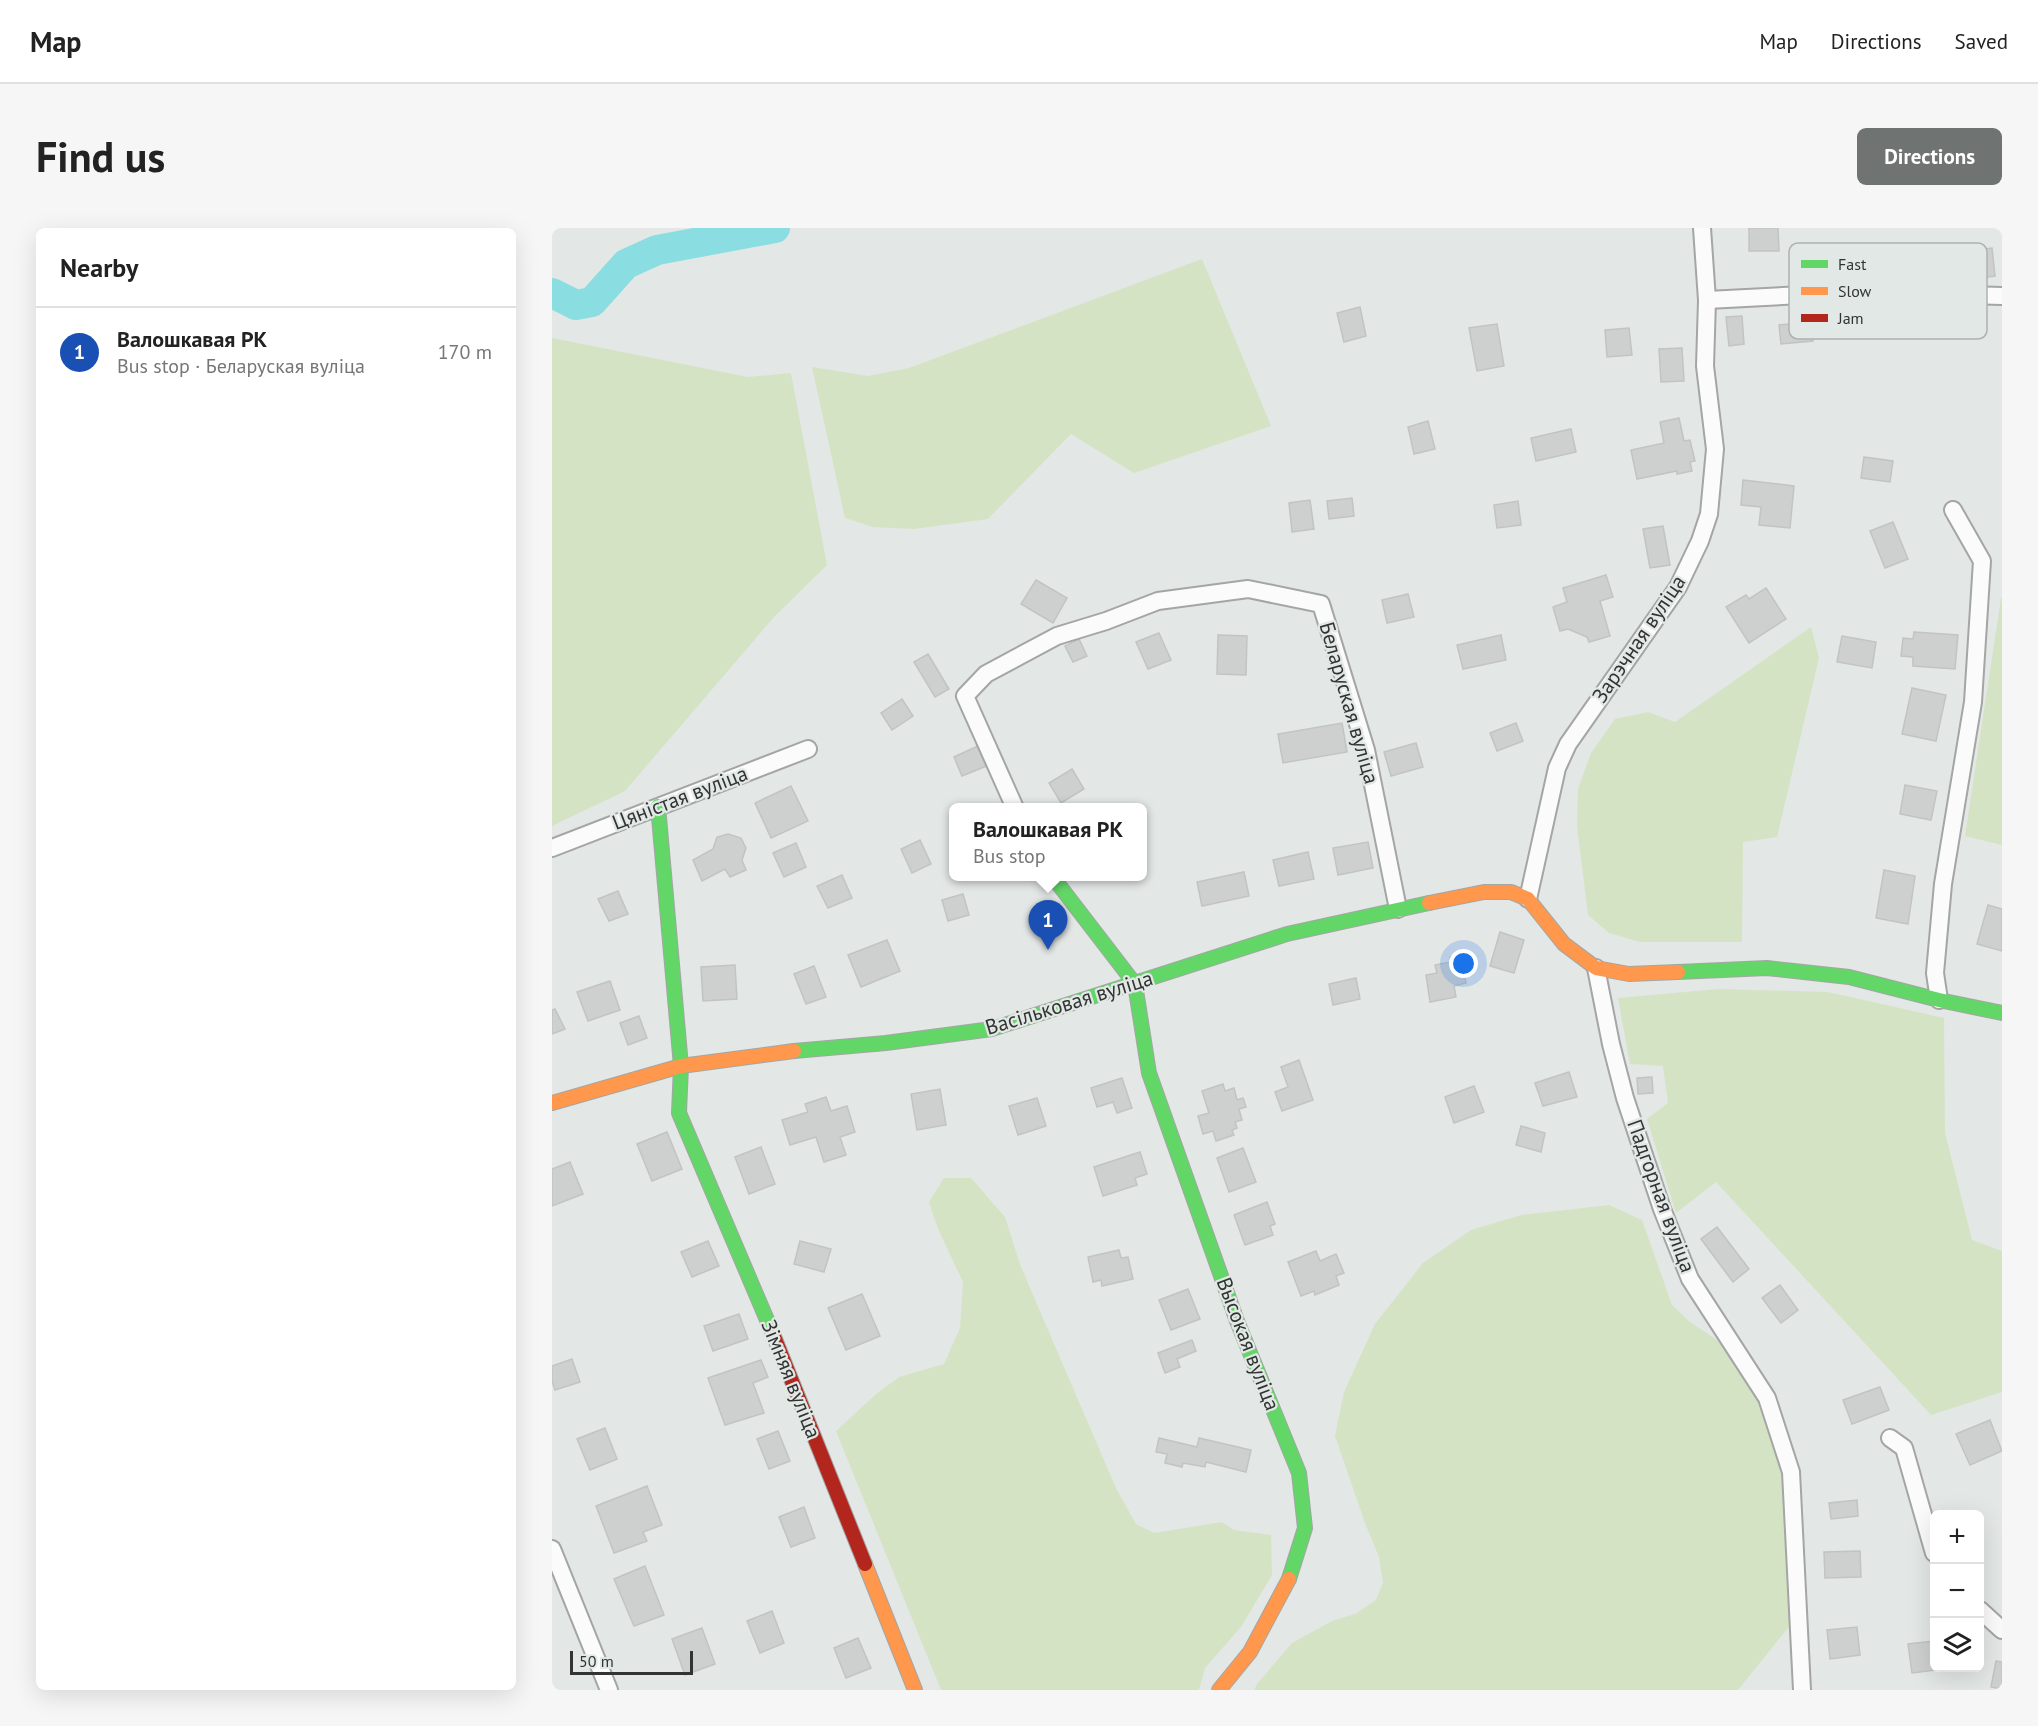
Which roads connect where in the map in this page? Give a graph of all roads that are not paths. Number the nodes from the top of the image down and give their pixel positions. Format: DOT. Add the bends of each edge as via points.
graph roads {
  1 [pos="1702,228"];
  2 [pos="1789,296"];
  3 [pos="1987,296"];
  4 [pos="2002,296"];
  5 [pos="1707,300"];
  6 [pos="1953,510"];
  7 [pos="808,748"];
  8 [pos="1013,803"];
  9 [pos="658,806"];
  10 [pos="552,848"];
  11 [pos="1056,881"];
  12 [pos="1527,899"];
  13 [pos="1398,909"];
  14 [pos="1596,968"];
  15 [pos="1135,984"];
  16 [pos="1939,1000"];
  17 [pos="2002,1013"];
  18 [pos="681,1066"];
  19 [pos="552,1103"];
  20 [pos="1890,1438"];
  21 [pos="1930,1536"];
  22 [pos="552,1549"];
  23 [pos="1984,1614"];
  24 [pos="2002,1630"];
  25 [pos="609,1690"];
  26 [pos="915,1690"];
  27 [pos="1219,1690"];
  28 [pos="1802,1690"];
  1 -- 5 [label="street, Зарэчная вуліца"];
  2 -- 5 [label="street"];
  3 -- 4 [label="street"];
  5 -- 12 [label="street, Зарэчная вуліца" via="1705,366 1715,449 1709,514 1678,587 1568,744 1557,768"];
  6 -- 16 [label="street" via="1982,561 1973,702 1943,884 1935,973"];
  7 -- 9 [label="street, Цяністая вуліца"];
  8 -- 13 [label="street, Беларуская вуліца" via="965,696 986,674 1057,636 1158,601 1248,589 1321,604 1366,750"];
  9 -- 10 [label="street, Цяністая вуліца"];
  9 -- 18 [label="street, Зімняя вуліца"];
  11 -- 15 [label="street"];
  12 -- 13 [label="street, Васільковая вуліца" via="1511,892 1484,892"];
  12 -- 14 [label="street" via="1564,944"];
  13 -- 15 [label="street, Васільковая вуліца" via="1287,934"];
  14 -- 16 [label="street" via="1629,974 1767,968 1849,977"];
  14 -- 28 [label="street, Падгорная вуліца" via="1625,1098 1662,1209 1690,1279 1767,1398 1791,1472"];
  15 -- 18 [label="street, Васільковая вуліца" via="992,1029"];
  15 -- 27 [label="street, Высокая вуліца" via="1149,1073 1237,1321 1299,1473 1305,1528 1288,1584 1250,1652"];
  16 -- 17 [label="street"];
  18 -- 19 [label="street, Васільковая вуліца"];
  18 -- 26 [label="street, Зімняя вуліца" via="679,1113 788,1369"];
  20 -- 21 [label="street" via="1904,1448"];
  22 -- 25 [label="street"];
  23 -- 24 [label="street"];
}
